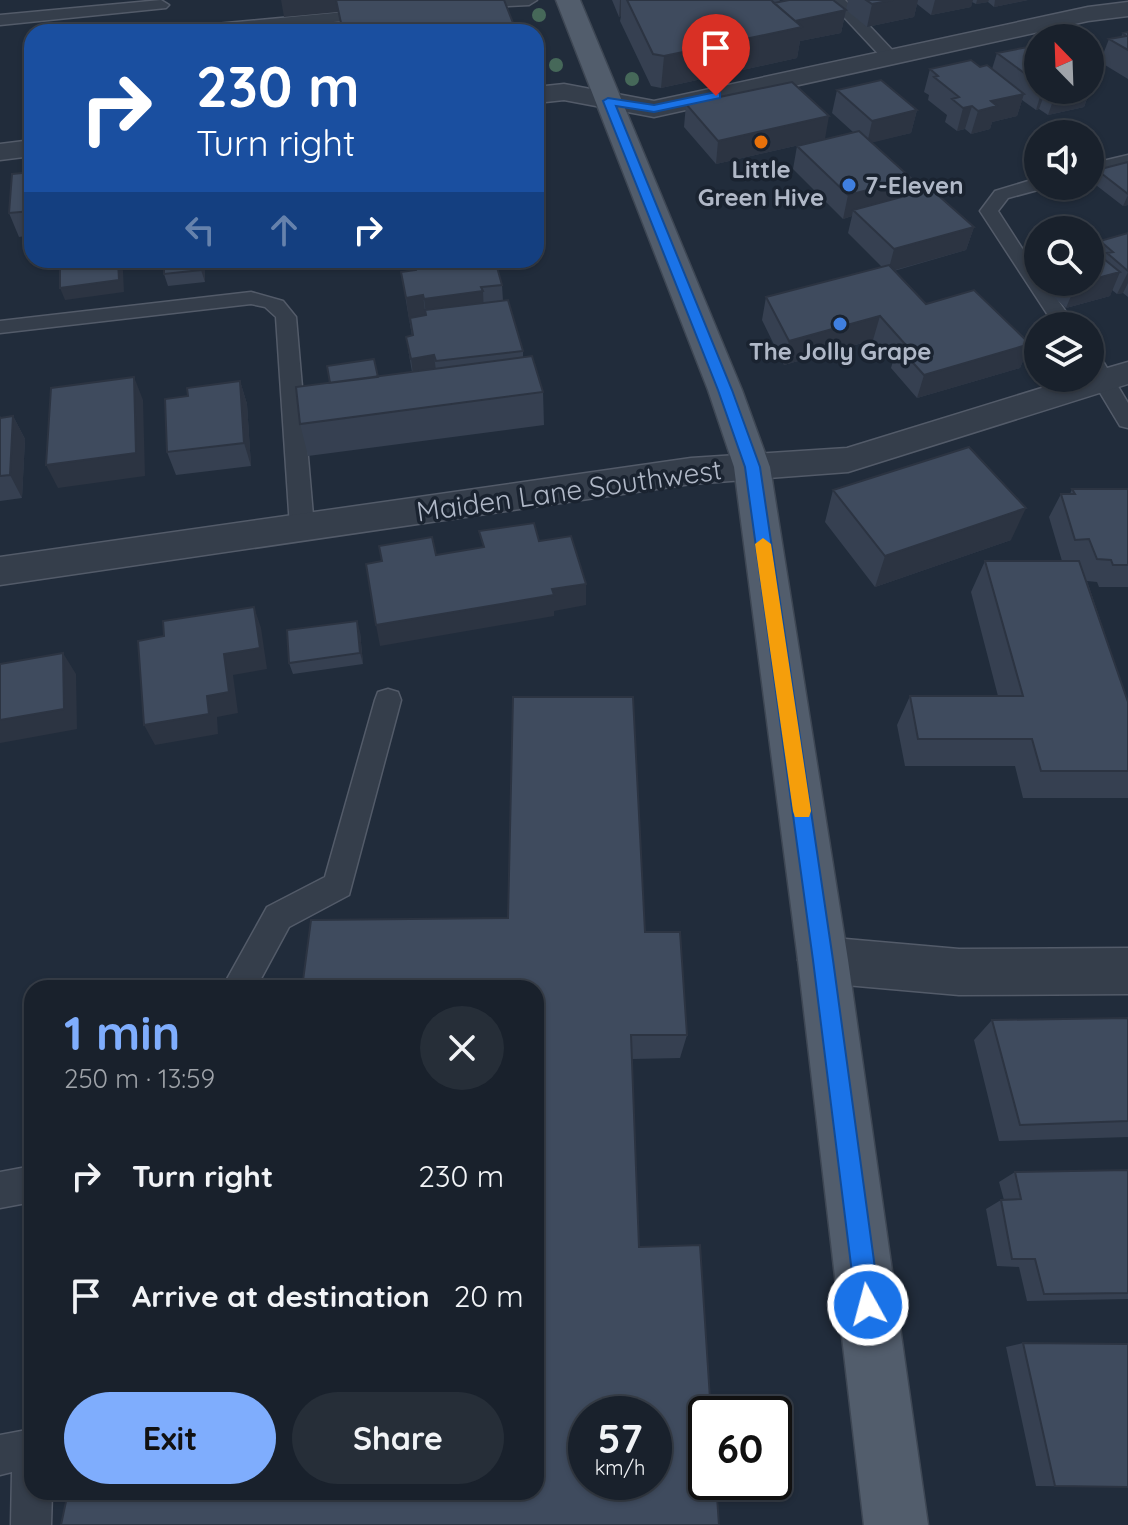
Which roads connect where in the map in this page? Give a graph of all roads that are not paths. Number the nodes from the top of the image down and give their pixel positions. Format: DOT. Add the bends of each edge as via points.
graph roads {
  1 [pos="529,0"];
  2 [pos="568,0"];
  3 [pos="836,0"];
  4 [pos="161,5"];
  5 [pos="450,7"];
  6 [pos="1128,9"];
  7 [pos="387,13"];
  8 [pos="0,20"];
  9 [pos="269,24"];
  10 [pos="890,57"];
  11 [pos="544,94"];
  12 [pos="608,101"];
  13 [pos="24,149"];
  14 [pos="0,152"];
  15 [pos="1128,160"];
  16 [pos="1104,166"];
  17 [pos="1024,188"];
  18 [pos="1056,312"];
  19 [pos="0,327"];
  20 [pos="1107,370"];
  21 [pos="1128,421"];
  22 [pos="752,467"];
  23 [pos="302,527"];
  24 [pos="0,571"];
  25 [pos="388,700"];
  26 [pos="823,960"];
  27 [pos="1128,971"];
  28 [pos="244,980"];
  29 [pos="24,1186"];
  30 [pos="0,1190"];
  31 [pos="24,1450"];
  32 [pos="0,1455"];
  33 [pos="31,1500"];
  34 [pos="31,1525"];
  35 [pos="896,1525"];
  1 -- 5 [label="lane"];
  2 -- 12 [label="main road"];
  3 -- 10 [label="lane"];
  4 -- 8 [label="lane"];
  6 -- 10 [label="street"];
  7 -- 9 [label="lane"];
  10 -- 12 [label="street" via="654,109"];
  11 -- 12 [label="street" via="564,92"];
  12 -- 22 [label="main road"];
  13 -- 14 [label="street"];
  15 -- 16 [label="lane"];
  17 -- 18 [label="lane" via="999,195 989,211"];
  19 -- 23 [label="lane" via="251,298 282,308"];
  20 -- 21 [label="lane"];
  20 -- 22 [label="street, Maiden Lane Southwest" via="848,460"];
  22 -- 23 [label="street, Maiden Lane Southwest" via="691,471"];
  22 -- 26 [label="main road"];
  23 -- 24 [label="street, Maiden Lane Southwest"];
  25 -- 28 [label="lane" via="338,885 279,915"];
  26 -- 27 [label="street" via="959,972"];
  26 -- 35 [label="main road"];
  29 -- 30 [label="lane"];
  31 -- 32 [label="lane"];
  33 -- 34 [label="lane"];
}
